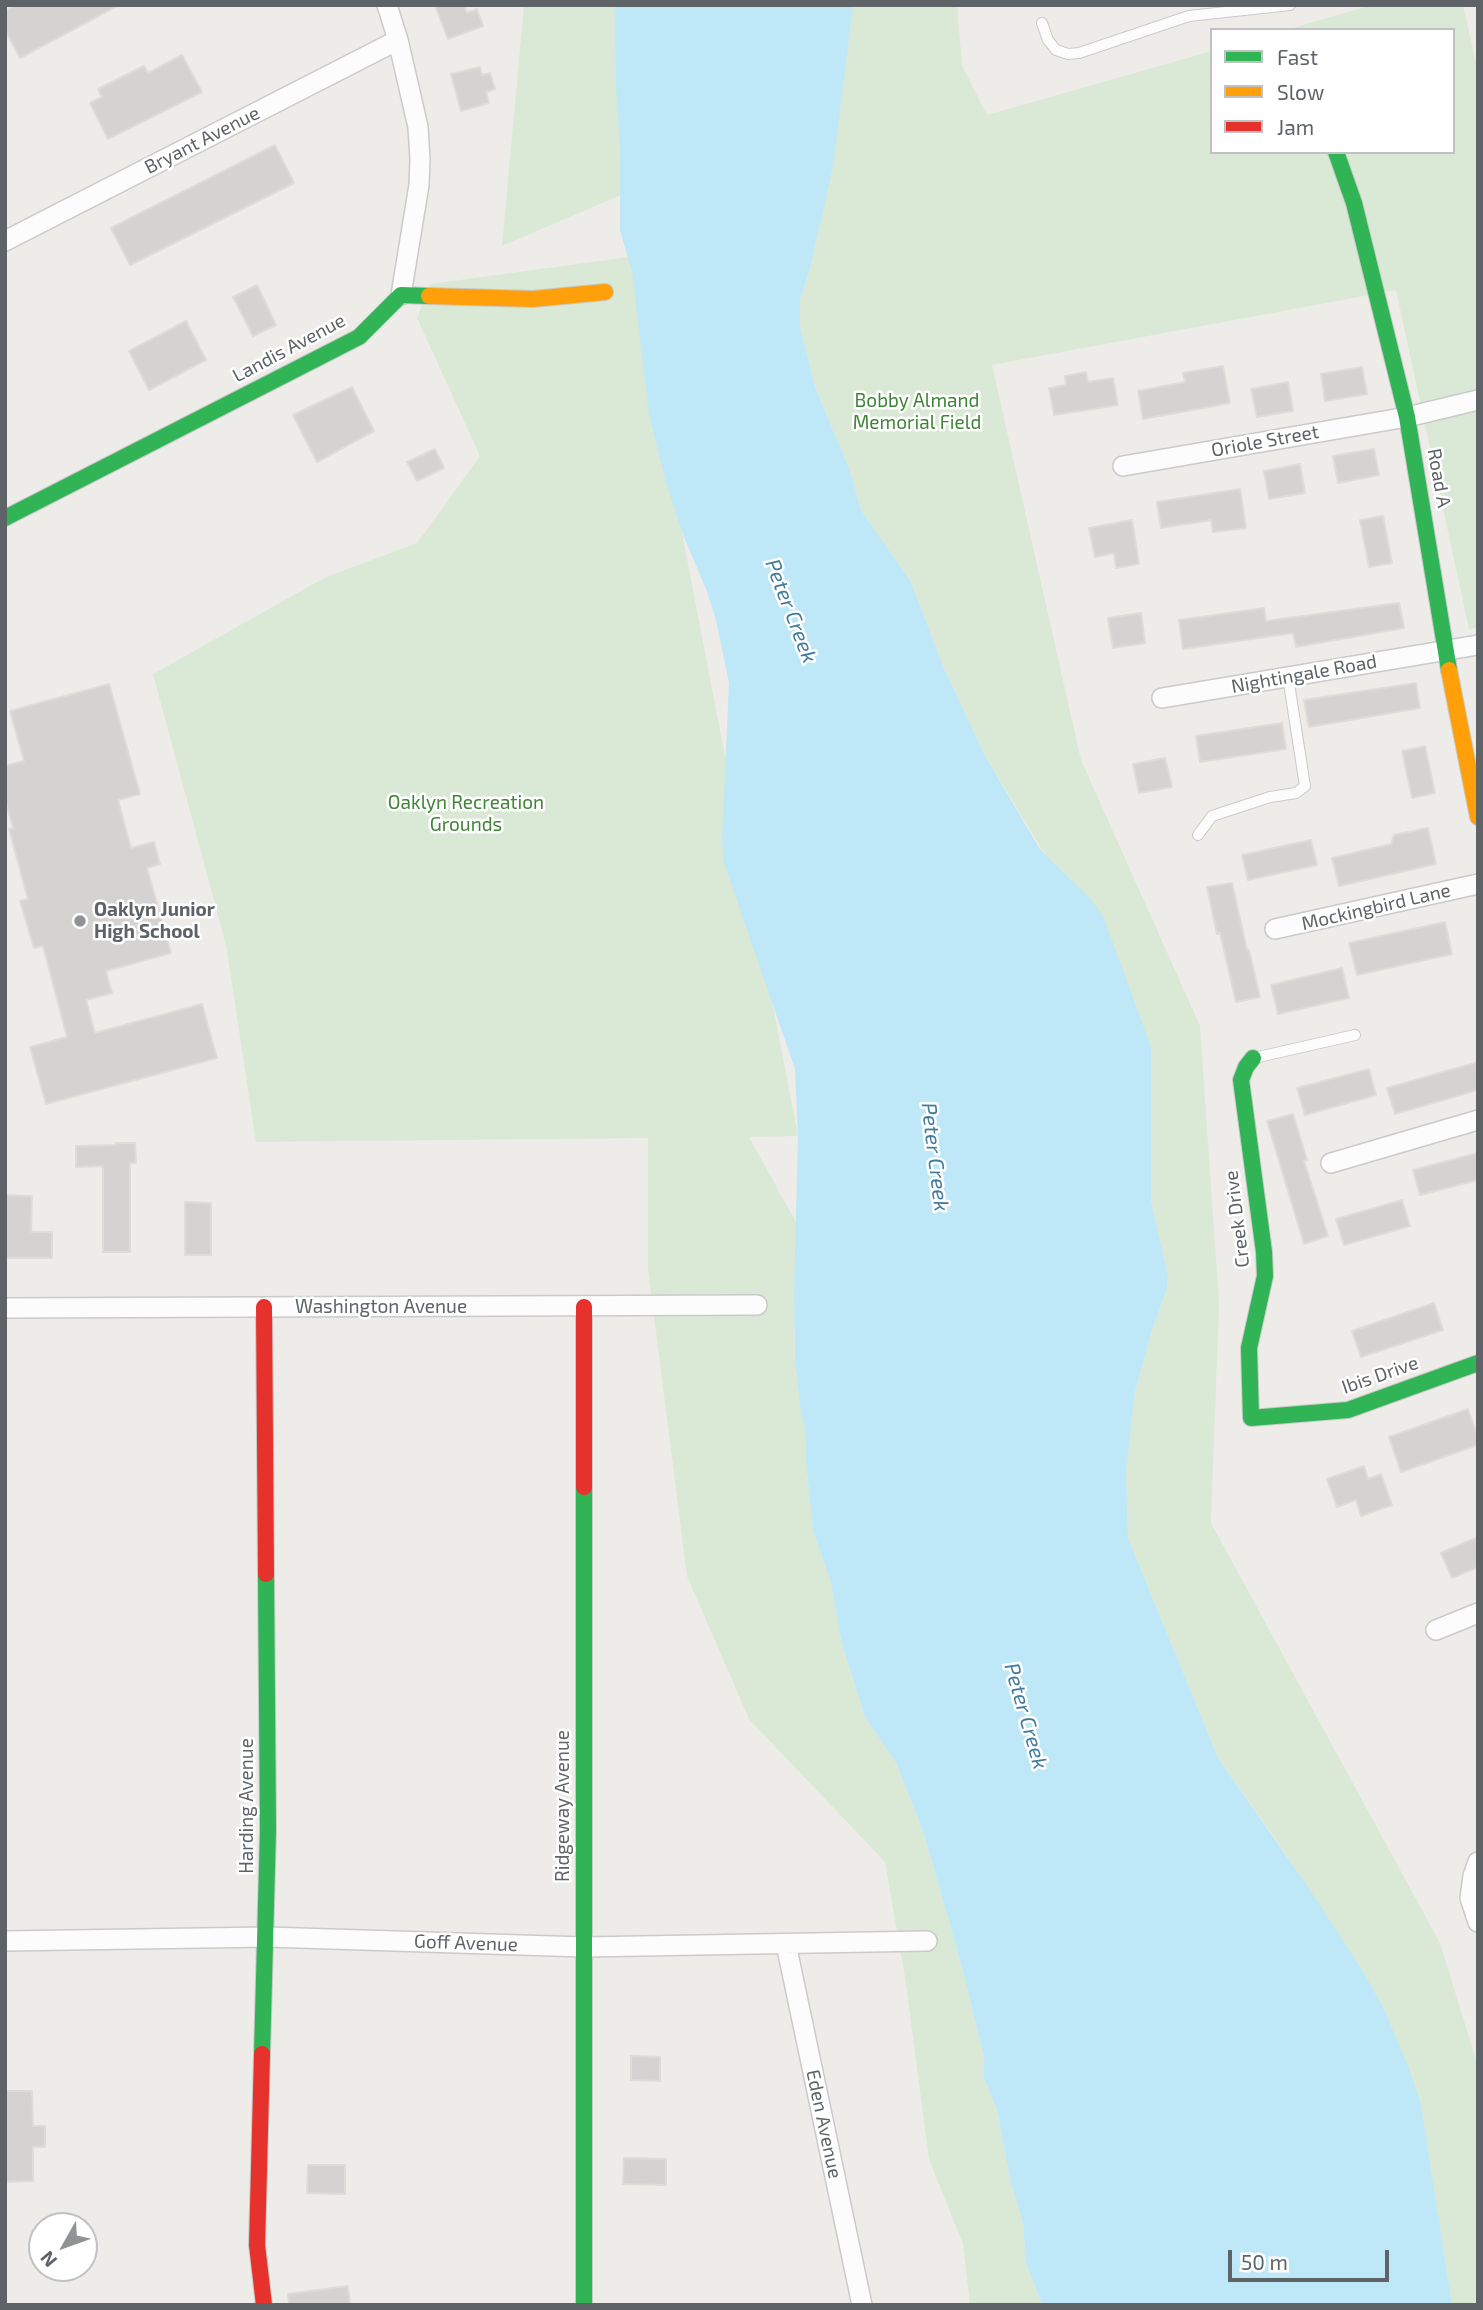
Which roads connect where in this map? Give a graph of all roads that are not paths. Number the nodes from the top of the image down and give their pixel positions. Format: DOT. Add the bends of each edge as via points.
graph roads {
  1 [pos="387,5"];
  2 [pos="1290,5"];
  3 [pos="1042,23"];
  4 [pos="398,40"];
  5 [pos="1337,154"];
  6 [pos="5,241"];
  7 [pos="605,292"];
  8 [pos="401,295"];
  9 [pos="1478,400"];
  10 [pos="1407,417"];
  11 [pos="1123,466"];
  12 [pos="5,518"];
  13 [pos="1478,645"];
  14 [pos="1447,650"];
  15 [pos="1287,677"];
  16 [pos="1161,698"];
  17 [pos="1475,788"];
  18 [pos="1478,817"];
  19 [pos="1198,835"];
  20 [pos="1478,884"];
  21 [pos="1275,929"];
  22 [pos="1355,1035"];
  23 [pos="1253,1059"];
  24 [pos="1478,1121"];
  25 [pos="1331,1163"];
  26 [pos="757,1305"];
  27 [pos="264,1307"];
  28 [pos="584,1307"];
  29 [pos="5,1308"];
  30 [pos="1478,1363"];
  31 [pos="1251,1418"];
  32 [pos="1478,1613"];
  33 [pos="1436,1630"];
  34 [pos="1478,1863"];
  35 [pos="1478,1922"];
  36 [pos="267,1937"];
  37 [pos="5,1941"];
  38 [pos="927,1941"];
  39 [pos="786,1944"];
  40 [pos="584,1947"];
  41 [pos="264,2305"];
  42 [pos="584,2305"];
  43 [pos="862,2305"];
  1 -- 4 [label="street"];
  2 -- 3 [label="lane" via="1189,16 1068,54 1056,50"];
  4 -- 6 [label="street, Bryant Avenue"];
  4 -- 8 [label="street" via="418,127 420,159"];
  5 -- 10 [label="street, Road A" via="1354,203"];
  7 -- 8 [label="street" via="533,299"];
  8 -- 12 [label="street, Landis Avenue" via="359,337"];
  9 -- 10 [label="street, Oriole Street"];
  10 -- 11 [label="street, Oriole Street"];
  10 -- 14 [label="street, Road A"];
  13 -- 14 [label="street, Nightingale Road"];
  14 -- 15 [label="street, Nightingale Road"];
  14 -- 17 [label="street, Road A"];
  15 -- 16 [label="street, Nightingale Road"];
  15 -- 19 [label="lane" via="1305,786 1296,793 1212,816"];
  17 -- 18 [label="street, Road A"];
  20 -- 21 [label="street, Mockingbird Lane"];
  22 -- 23 [label="lane"];
  23 -- 31 [label="street, Creek Drive" via="1241,1080 1265,1276 1250,1348"];
  24 -- 25 [label="street"];
  26 -- 28 [label="street, Washington Avenue"];
  27 -- 28 [label="street, Washington Avenue"];
  27 -- 29 [label="street, Washington Avenue"];
  27 -- 36 [label="street, Harding Avenue"];
  28 -- 40 [label="street, Ridgeway Avenue"];
  30 -- 31 [label="street, Ibis Drive" via="1348,1410"];
  32 -- 33 [label="street"];
  34 -- 35 [label="street" via="1470,1898"];
  36 -- 37 [label="street, Goff Avenue"];
  36 -- 40 [label="street, Goff Avenue"];
  36 -- 41 [label="street, Harding Avenue" via="257,2245"];
  38 -- 39 [label="street, Goff Avenue"];
  39 -- 40 [label="street, Goff Avenue"];
  39 -- 43 [label="street, Eden Avenue"];
  40 -- 42 [label="street, Ridgeway Avenue"];
}
